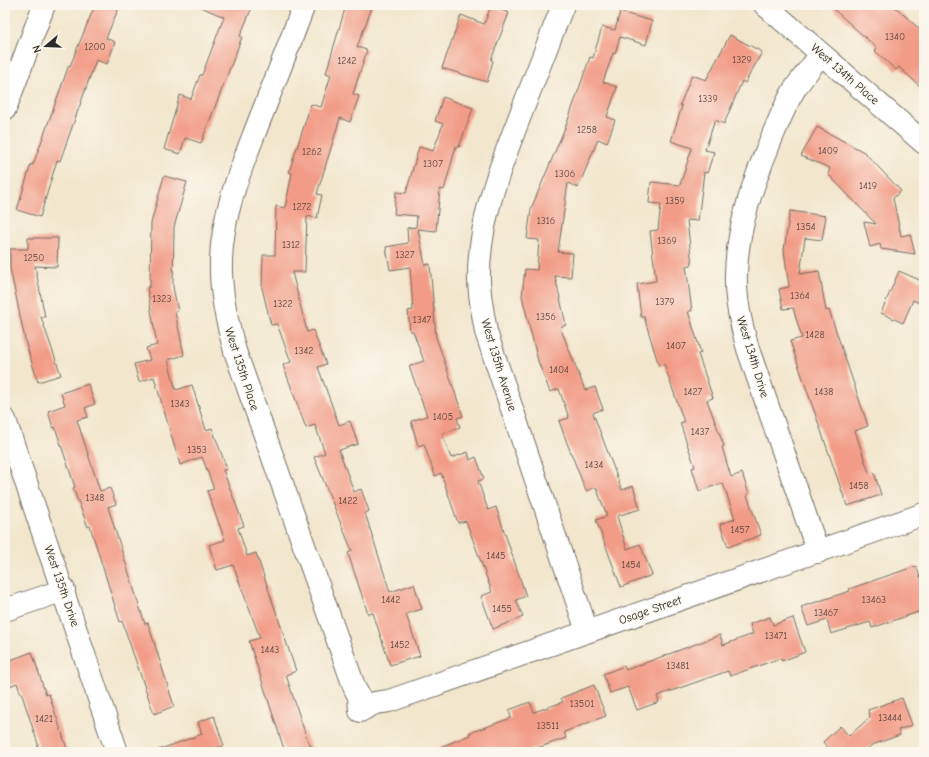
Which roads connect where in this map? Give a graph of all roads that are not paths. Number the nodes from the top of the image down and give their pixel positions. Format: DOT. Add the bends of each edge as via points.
graph roads {
  1 [pos="44,5"];
  2 [pos="304,5"];
  3 [pos="563,5"];
  4 [pos="765,5"];
  5 [pos="821,54"];
  6 [pos="5,108"];
  7 [pos="924,143"];
  8 [pos="5,420"];
  9 [pos="924,514"];
  10 [pos="818,552"];
  11 [pos="64,590"];
  12 [pos="5,610"];
  13 [pos="587,631"];
  14 [pos="375,703"];
  15 [pos="117,752"];
  1 -- 6 [label="street"];
  2 -- 14 [label="street, West 135th Place" via="237,180 228,212 221,262 223,297 235,351 359,696 360,712"];
  3 -- 13 [label="street, West 135th Avenue" via="489,202 481,241 479,272 480,298 486,332"];
  4 -- 5 [label="street, West 134th Place"];
  5 -- 7 [label="street, West 134th Place"];
  5 -- 10 [label="street, West 134th Drive" via="784,108 760,165 743,222 736,275 740,322"];
  8 -- 11 [label="street, West 135th Drive"];
  9 -- 10 [label="street, Osage Street"];
  10 -- 13 [label="street, Osage Street"];
  11 -- 12 [label="street"];
  11 -- 15 [label="street, West 135th Drive"];
  13 -- 14 [label="street, Osage Street" via="389,701"];
}
